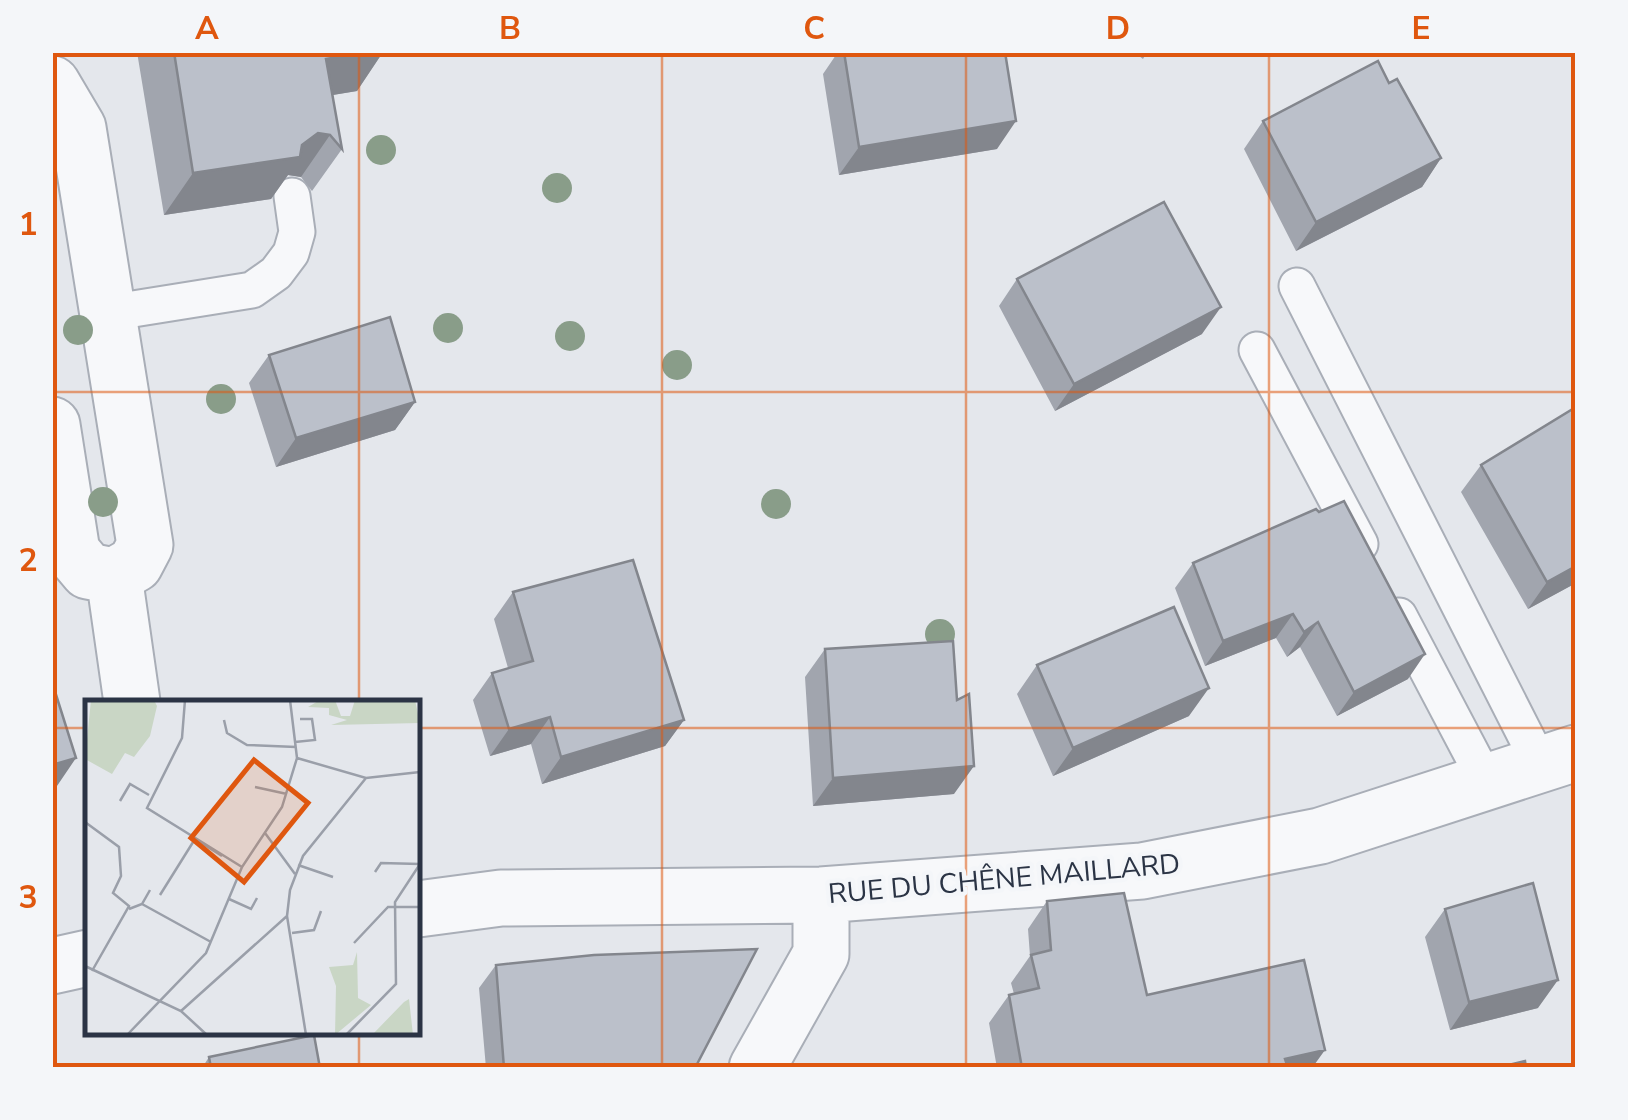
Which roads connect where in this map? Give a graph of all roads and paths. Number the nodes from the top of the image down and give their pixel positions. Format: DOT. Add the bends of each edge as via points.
graph roads {
  1 [pos="52,84"];
  2 [pos="292,196"];
  3 [pos="1297,286"];
  4 [pos="108,314"];
  5 [pos="1257,350"];
  6 [pos="52,425"];
  7 [pos="114,576"];
  8 [pos="132,700"];
  9 [pos="1558,759"];
  10 [pos="1487,783"];
  11 [pos="822,895"];
  12 [pos="420,909"];
  13 [pos="85,959"];
  14 [pos="52,966"];
  15 [pos="757,1068"];
  1 -- 4 [label="street" via="78,128"];
  2 -- 4 [label="lane" via="297,232 290,252 276,274 252,290"];
  3 -- 9 [label="lane"];
  4 -- 7 [label="street" via="145,544 135,564"];
  5 -- 10 [label="lane"];
  6 -- 7 [label="street" via="72,552 88,570"];
  7 -- 8 [label="street"];
  9 -- 10 [label="street, RUE DU CHÊNE MAILLARD"];
  10 -- 11 [label="street, RUE DU CHÊNE MAILLARD" via="1320,836 1142,871"];
  11 -- 12 [label="street, RUE DU CHÊNE MAILLARD" via="501,898"];
  11 -- 15 [label="street" via="821,954"];
  13 -- 14 [label="street"];
}
